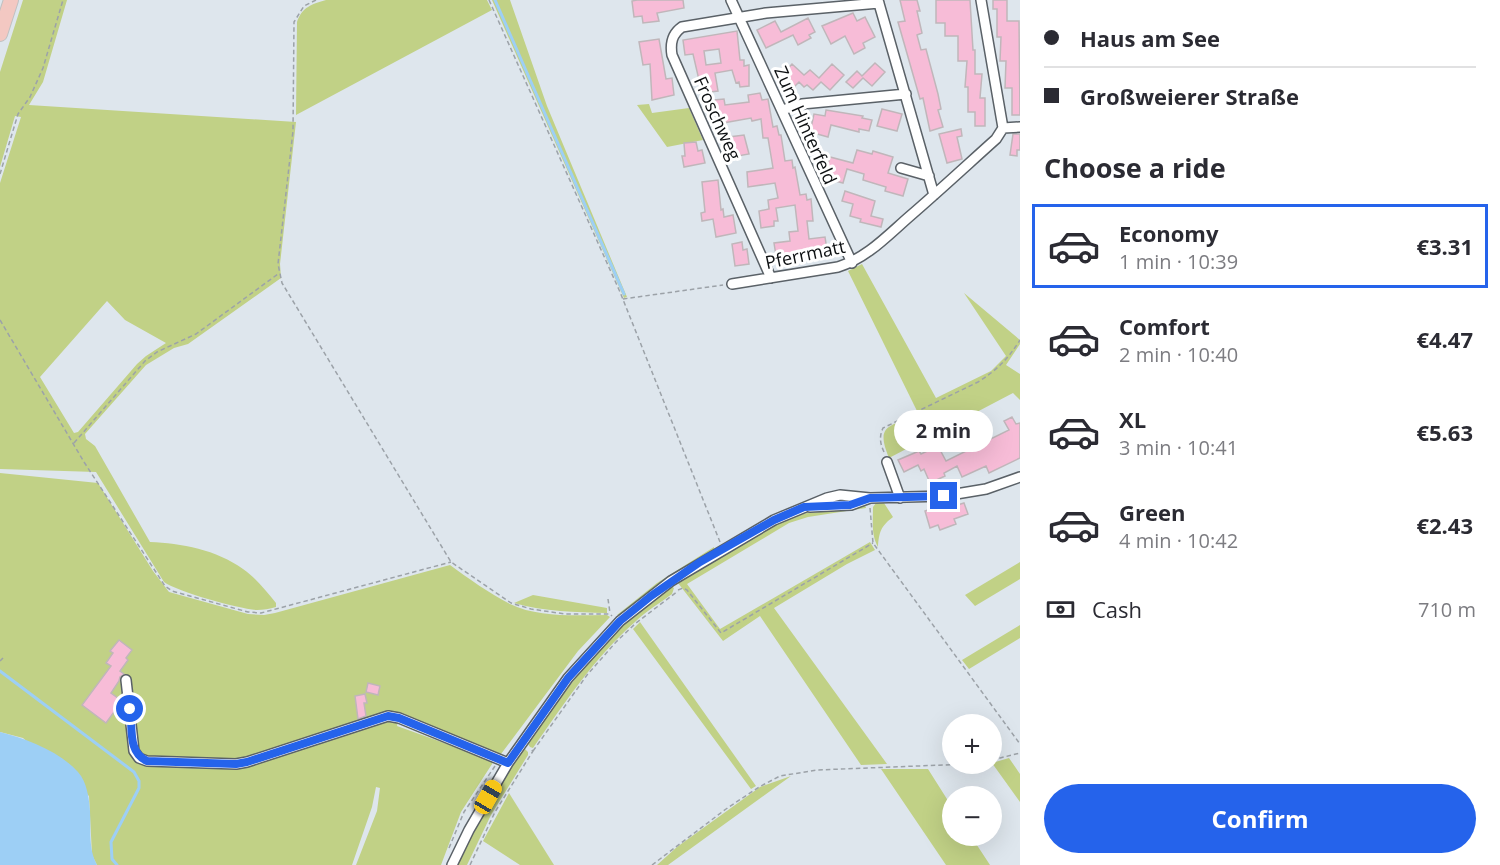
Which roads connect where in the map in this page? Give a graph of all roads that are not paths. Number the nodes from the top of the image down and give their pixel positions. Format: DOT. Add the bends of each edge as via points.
graph roads {
  1 [pos="11,0"];
  2 [pos="731,0"];
  3 [pos="981,0"];
  4 [pos="879,2"];
  5 [pos="741,19"];
  6 [pos="0,34"];
  7 [pos="906,94"];
  8 [pos="782,110"];
  9 [pos="1020,127"];
  10 [pos="1003,128"];
  11 [pos="901,168"];
  12 [pos="929,176"];
  13 [pos="934,195"];
  14 [pos="852,263"];
  15 [pos="771,278"];
  16 [pos="732,284"];
  17 [pos="887,462"];
  18 [pos="1020,477"];
  19 [pos="900,498"];
  20 [pos="126,680"];
  21 [pos="504,761"];
  22 [pos="452,865"];
  1 -- 6 [label="highway"];
  2 -- 5 [label="street, Zum Hinterfeld"];
  3 -- 10 [label="street"];
  4 -- 5 [label="street"];
  4 -- 7 [label="street"];
  5 -- 8 [label="street, Zum Hinterfeld"];
  5 -- 15 [label="street, Froschweg" via="682,27 675,32 671,47"];
  7 -- 8 [label="street" via="802,104"];
  7 -- 12 [label="street"];
  8 -- 14 [label="street, Zum Hinterfeld"];
  9 -- 10 [label="street"];
  10 -- 13 [label="street, Pferrmatt" via="996,139"];
  11 -- 12 [label="street"];
  12 -- 13 [label="street"];
  13 -- 14 [label="street, Pferrmatt"];
  14 -- 15 [label="street, Pferrmatt"];
  15 -- 16 [label="street, Pferrmatt"];
  17 -- 19 [label="street"];
  18 -- 19 [label="street" via="944,496"];
  19 -- 21 [label="street" via="804,507 723,548 671,581 620,621 590,653"];
  20 -- 21 [label="street" via="134,752 147,761 247,762 388,716"];
  21 -- 22 [label="street"];
}
